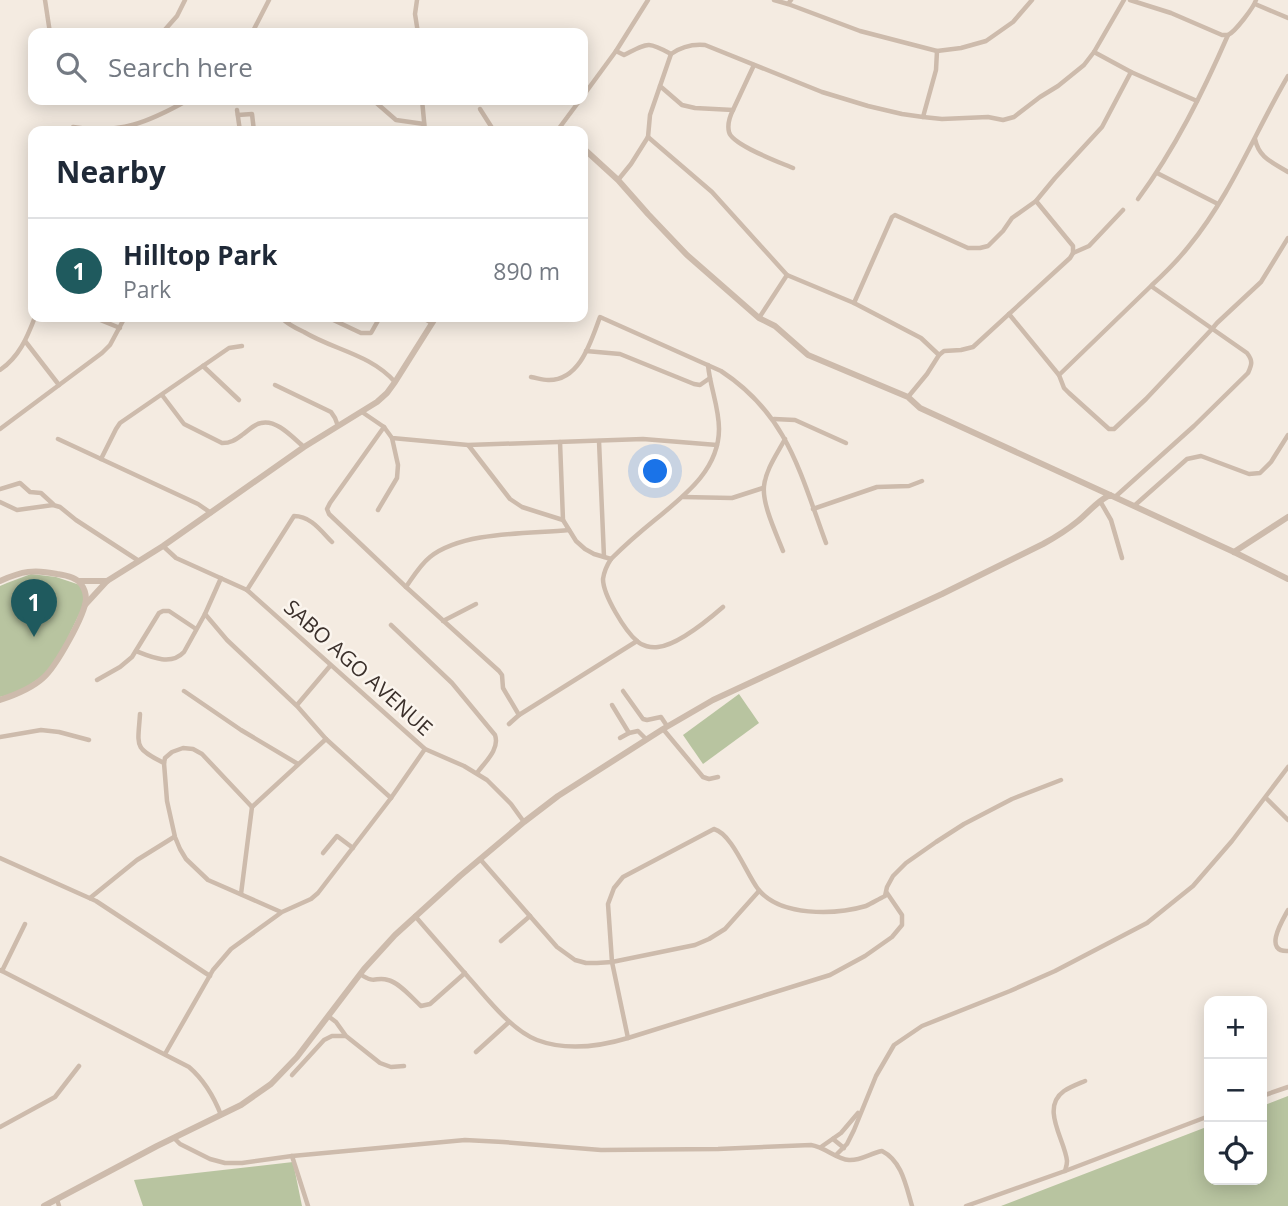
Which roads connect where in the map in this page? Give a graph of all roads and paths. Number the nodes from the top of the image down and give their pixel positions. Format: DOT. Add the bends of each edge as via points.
graph roads {
  1 [pos="45,0"];
  2 [pos="185,0"];
  3 [pos="269,0"];
  4 [pos="416,0"];
  5 [pos="648,0"];
  6 [pos="774,0"];
  7 [pos="1032,0"];
  8 [pos="1124,0"];
  9 [pos="1130,0"];
  10 [pos="790,2"];
  11 [pos="1255,2"];
  12 [pos="1288,18"];
  13 [pos="49,28"];
  14 [pos="166,28"];
  15 [pos="255,28"];
  16 [pos="417,28"];
  17 [pos="1228,34"];
  18 [pos="616,51"];
  19 [pos="937,51"];
  20 [pos="1094,52"];
  21 [pos="671,54"];
  22 [pos="754,65"];
  23 [pos="1131,72"];
  24 [pos="1288,76"];
  25 [pos="660,86"];
  26 [pos="588,89"];
  27 [pos="1197,101"];
  28 [pos="180,105"];
  29 [pos="379,105"];
  30 [pos="422,105"];
  31 [pos="576,105"];
  32 [pos="481,109"];
  33 [pos="733,110"];
  34 [pos="923,117"];
  35 [pos="424,124"];
  36 [pos="129,126"];
  37 [pos="239,126"];
  38 [pos="253,126"];
  39 [pos="491,126"];
  40 [pos="561,126"];
  41 [pos="648,137"];
  42 [pos="1255,138"];
  43 [pos="588,153"];
  44 [pos="793,168"];
  45 [pos="1288,172"];
  46 [pos="1157,173"];
  47 [pos="618,180"];
  48 [pos="1138,199"];
  49 [pos="1036,201"];
  50 [pos="1218,204"];
  51 [pos="1123,210"];
  52 [pos="1288,238"];
  53 [pos="1073,253"];
  54 [pos="787,275"];
  55 [pos="1151,286"];
  56 [pos="854,303"];
  57 [pos="1009,314"];
  58 [pos="759,318"];
  59 [pos="33,322"];
  60 [pos="105,322"];
  61 [pos="123,322"];
  62 [pos="287,322"];
  63 [pos="337,322"];
  64 [pos="378,322"];
  65 [pos="433,322"];
  66 [pos="120,328"];
  67 [pos="1212,329"];
  68 [pos="25,341"];
  69 [pos="242,346"];
  70 [pos="586,351"];
  71 [pos="939,355"];
  72 [pos="708,364"];
  73 [pos="203,366"];
  74 [pos="0,370"];
  75 [pos="1059,375"];
  76 [pos="531,377"];
  77 [pos="709,378"];
  78 [pos="395,383"];
  79 [pos="60,385"];
  80 [pos="275,385"];
  81 [pos="162,395"];
  82 [pos="908,397"];
  83 [pos="239,400"];
  84 [pos="362,412"];
  85 [pos="773,419"];
  86 [pos="338,427"];
  87 [pos="384,427"];
  88 [pos="0,429"];
  89 [pos="1288,435"];
  90 [pos="392,438"];
  91 [pos="58,439"];
  92 [pos="785,439"];
  93 [pos="599,440"];
  94 [pos="560,442"];
  95 [pos="846,443"];
  96 [pos="468,445"];
  97 [pos="717,445"];
  98 [pos="304,447"];
  99 [pos="101,459"];
  100 [pos="922,481"];
  101 [pos="0,488"];
  102 [pos="764,488"];
  103 [pos="1113,496"];
  104 [pos="682,497"];
  105 [pos="1100,501"];
  106 [pos="0,502"];
  107 [pos="53,505"];
  108 [pos="1135,506"];
  109 [pos="813,509"];
  110 [pos="378,510"];
  111 [pos="211,513"];
  112 [pos="1288,517"];
  113 [pos="563,520"];
  114 [pos="569,530"];
  115 [pos="332,542"];
  116 [pos="826,543"];
  117 [pos="163,546"];
  118 [pos="783,551"];
  119 [pos="1234,552"];
  120 [pos="604,557"];
  121 [pos="1122,558"];
  122 [pos="611,559"];
  123 [pos="139,561"];
  124 [pos="221,578"];
  125 [pos="1288,579"];
  126 [pos="0,580"];
  127 [pos="80,581"];
  128 [pos="107,582"];
  129 [pos="406,587"];
  130 [pos="247,590"];
  131 [pos="476,604"];
  132 [pos="85,605"];
  133 [pos="723,607"];
  134 [pos="205,614"];
  135 [pos="443,621"];
  136 [pos="391,625"];
  137 [pos="197,629"];
  138 [pos="637,641"];
  139 [pos="136,651"];
  140 [pos="330,666"];
  141 [pos="97,680"];
  142 [pos="184,691"];
  143 [pos="623,691"];
  144 [pos="0,700"];
  145 [pos="612,705"];
  146 [pos="297,706"];
  147 [pos="139,714"];
  148 [pos="519,715"];
  149 [pos="509,724"];
  150 [pos="665,727"];
  151 [pos="629,733"];
  152 [pos="0,737"];
  153 [pos="620,738"];
  154 [pos="326,739"];
  155 [pos="646,739"];
  156 [pos="89,740"];
  157 [pos="425,749"];
  158 [pos="164,763"];
  159 [pos="298,764"];
  160 [pos="1288,767"];
  161 [pos="477,773"];
  162 [pos="718,778"];
  163 [pos="1061,780"];
  164 [pos="391,798"];
  165 [pos="1266,798"];
  166 [pos="252,807"];
  167 [pos="1288,820"];
  168 [pos="524,822"];
  169 [pos="174,837"];
  170 [pos="353,848"];
  171 [pos="323,853"];
  172 [pos="0,858"];
  173 [pos="480,859"];
  174 [pos="759,891"];
  175 [pos="887,893"];
  176 [pos="241,894"];
  177 [pos="90,898"];
  178 [pos="1288,910"];
  179 [pos="282,912"];
  180 [pos="415,916"];
  181 [pos="530,916"];
  182 [pos="25,924"];
  183 [pos="501,941"];
  184 [pos="1288,951"];
  185 [pos="612,962"];
  186 [pos="1,970"];
  187 [pos="465,973"];
  188 [pos="360,974"];
  189 [pos="210,976"];
  190 [pos="328,1016"];
  191 [pos="509,1021"];
  192 [pos="345,1036"];
  193 [pos="628,1038"];
  194 [pos="476,1052"];
  195 [pos="165,1054"];
  196 [pos="79,1066"];
  197 [pos="404,1066"];
  198 [pos="292,1076"];
  199 [pos="1085,1081"];
  200 [pos="1288,1087"];
  201 [pos="1267,1095"];
  202 [pos="863,1107"];
  203 [pos="221,1115"];
  204 [pos="1204,1118"];
  205 [pos="0,1126"];
  206 [pos="174,1138"];
  207 [pos="833,1139"];
  208 [pos="821,1147"];
  209 [pos="844,1148"];
  210 [pos="292,1156"];
  211 [pos="836,1156"];
  212 [pos="1065,1171"];
  213 [pos="58,1203"];
  214 [pos="44,1206"];
  215 [pos="307,1206"];
  216 [pos="912,1206"];
  217 [pos="966,1206"];
  1 -- 13 [label="street"];
  2 -- 14 [label="street"];
  3 -- 15 [label="street"];
  4 -- 16 [label="street"];
  5 -- 18 [label="street"];
  6 -- 10 [label="street"];
  7 -- 19 [label="street" via="1013,22 986,41"];
  8 -- 20 [label="street"];
  9 -- 17 [label="street"];
  10 -- 19 [label="street" via="860,30"];
  11 -- 12 [label="street"];
  11 -- 17 [label="street"];
  17 -- 27 [label="street"];
  18 -- 21 [label="street" via="624,55 654,44"];
  18 -- 26 [label="street"];
  19 -- 34 [label="street"];
  20 -- 23 [label="street"];
  20 -- 34 [label="street" via="1073,76 1010,119"];
  21 -- 22 [label="street" via="705,45"];
  21 -- 25 [label="street"];
  22 -- 33 [label="street"];
  22 -- 34 [label="street" via="840,98"];
  23 -- 27 [label="street"];
  23 -- 49 [label="street" via="1102,127"];
  24 -- 42 [label="street"];
  25 -- 33 [label="street" via="682,106"];
  25 -- 41 [label="street"];
  27 -- 46 [label="street"];
  28 -- 36 [label="street"];
  29 -- 35 [label="street" via="396,120"];
  30 -- 35 [label="street"];
  31 -- 40 [label="street"];
  32 -- 39 [label="street"];
  33 -- 44 [label="street" via="728,131 736,142"];
  37 -- 38 [label="street" via="237,113 252,114"];
  41 -- 47 [label="street"];
  41 -- 54 [label="street" via="712,192"];
  42 -- 45 [label="street" via="1257,150"];
  42 -- 50 [label="street"];
  43 -- 47 [label="street"];
  46 -- 48 [label="street"];
  46 -- 50 [label="street"];
  47 -- 58 [label="street" via="687,255"];
  49 -- 53 [label="street" via="1073,246"];
  49 -- 56 [label="street" via="1012,218 988,246 979,248 968,248 895,215"];
  50 -- 55 [label="street" via="1189,246"];
  51 -- 53 [label="street" via="1089,246"];
  52 -- 67 [label="street" via="1261,282"];
  53 -- 57 [label="street"];
  54 -- 56 [label="street"];
  54 -- 58 [label="street"];
  55 -- 67 [label="street"];
  55 -- 75 [label="street"];
  56 -- 71 [label="street" via="921,338"];
  57 -- 71 [label="street" via="973,347"];
  57 -- 75 [label="street"];
  58 -- 82 [label="street" via="808,355"];
  59 -- 68 [label="street"];
  60 -- 66 [label="street"];
  61 -- 66 [label="street"];
  62 -- 78 [label="street" via="373,363"];
  63 -- 64 [label="street" via="366,334"];
  65 -- 78 [label="street"];
  66 -- 79 [label="street" via="102,353"];
  67 -- 75 [label="street" via="1114,429 1069,393"];
  67 -- 103 [label="street" via="1247,353 1252,364 1248,373"];
  68 -- 74 [label="street"];
  68 -- 79 [label="street"];
  69 -- 73 [label="street" via="229,348"];
  70 -- 72 [label="street" via="600,317"];
  70 -- 76 [label="street" via="568,375 551,380"];
  70 -- 77 [label="street" via="620,354 694,384"];
  71 -- 82 [label="street"];
  72 -- 77 [label="street"];
  72 -- 85 [label="street" via="737,381"];
  73 -- 81 [label="street"];
  73 -- 83 [label="street"];
  77 -- 97 [label="street" via="717,410"];
  78 -- 84 [label="street"];
  79 -- 88 [label="street"];
  80 -- 86 [label="street" via="331,412"];
  81 -- 98 [label="street" via="184,424 222,443 264,422 283,429"];
  81 -- 99 [label="street" via="120,423"];
  82 -- 103 [label="street" via="920,408"];
  84 -- 86 [label="street"];
  84 -- 87 [label="street"];
  85 -- 92 [label="street"];
  85 -- 95 [label="street" via="795,420"];
  86 -- 98 [label="street"];
  87 -- 90 [label="street"];
  87 -- 129 [label="street" via="327,509"];
  89 -- 108 [label="street" via="1260,473 1249,474 1202,456 1187,459"];
  90 -- 96 [label="street"];
  90 -- 110 [label="street" via="399,472"];
  91 -- 99 [label="street"];
  92 -- 102 [label="street"];
  92 -- 109 [label="street"];
  93 -- 94 [label="street"];
  93 -- 97 [label="street"];
  93 -- 120 [label="street"];
  94 -- 96 [label="street"];
  94 -- 113 [label="street"];
  96 -- 113 [label="street" via="510,499"];
  97 -- 104 [label="street" via="702,478"];
  98 -- 111 [label="street"];
  99 -- 111 [label="street"];
  100 -- 109 [label="street" via="877,487"];
  101 -- 107 [label="street" via="20,483"];
  102 -- 104 [label="street" via="732,498"];
  102 -- 118 [label="street"];
  103 -- 105 [label="street"];
  103 -- 108 [label="street"];
  104 -- 122 [label="street"];
  105 -- 121 [label="street"];
  105 -- 150 [label="street" via="1037,548 713,700"];
  106 -- 107 [label="street" via="17,510"];
  107 -- 123 [label="street"];
  108 -- 119 [label="street"];
  109 -- 116 [label="street"];
  111 -- 117 [label="street"];
  112 -- 119 [label="street"];
  113 -- 114 [label="street"];
  114 -- 120 [label="street" via="585,549"];
  114 -- 129 [label="street" via="465,540 430,557"];
  115 -- 130 [label="street" via="310,520 294,516"];
  117 -- 123 [label="street"];
  117 -- 124 [label="street, SABO AGO AVENUE" via="176,558"];
  119 -- 125 [label="street"];
  120 -- 122 [label="street"];
  122 -- 138 [label="street" via="603,580 605,593"];
  123 -- 128 [label="street"];
  124 -- 130 [label="street, SABO AGO AVENUE"];
  124 -- 134 [label="street"];
  126 -- 127 [label="street" via="41,570"];
  127 -- 128 [label="street"];
  127 -- 132 [label="street" via="86,592"];
  128 -- 132 [label="street"];
  129 -- 135 [label="street"];
  130 -- 140 [label="street, SABO AGO AVENUE"];
  131 -- 135 [label="street"];
  132 -- 144 [label="street" via="52,668 42,679"];
  133 -- 138 [label="street" via="671,643 652,647"];
  134 -- 137 [label="street"];
  134 -- 146 [label="street"];
  135 -- 148 [label="street" via="499,671"];
  136 -- 161 [label="street" via="452,683 495,735 496,747"];
  137 -- 139 [label="street" via="175,659"];
  137 -- 139 [label="street" via="163,611"];
  138 -- 148 [label="street"];
  139 -- 141 [label="street"];
  140 -- 146 [label="street"];
  140 -- 157 [label="street, SABO AGO AVENUE"];
  142 -- 159 [label="street"];
  143 -- 150 [label="street" via="643,719 661,717"];
  145 -- 151 [label="street"];
  146 -- 154 [label="street"];
  147 -- 158 [label="street" via="140,748"];
  148 -- 149 [label="street"];
  150 -- 155 [label="street"];
  150 -- 162 [label="street" via="703,777"];
  151 -- 153 [label="street"];
  151 -- 155 [label="street" via="638,731"];
  152 -- 156 [label="street" via="40,730"];
  154 -- 159 [label="street"];
  154 -- 164 [label="street"];
  155 -- 168 [label="street"];
  157 -- 161 [label="street, SABO AGO AVENUE"];
  157 -- 164 [label="street"];
  158 -- 166 [label="street" via="172,752 193,749"];
  158 -- 169 [label="street"];
  159 -- 166 [label="street"];
  160 -- 165 [label="street"];
  161 -- 168 [label="street, SABO AGO AVENUE"];
  163 -- 175 [label="street" via="964,824 906,863 893,876"];
  164 -- 170 [label="street"];
  165 -- 167 [label="street"];
  165 -- 202 [label="street" via="1193,886 1147,923 1055,971 922,1026 894,1045"];
  166 -- 176 [label="street"];
  168 -- 173 [label="street"];
  169 -- 176 [label="street" via="199,872"];
  169 -- 177 [label="street"];
  170 -- 171 [label="street" via="337,836"];
  170 -- 179 [label="street" via="318,893"];
  172 -- 177 [label="street"];
  173 -- 180 [label="street"];
  173 -- 181 [label="street"];
  174 -- 175 [label="street" via="782,905 816,912 867,905"];
  174 -- 185 [label="street" via="725,929 709,939"];
  174 -- 185 [label="street" via="720,831 714,829 691,840 624,877 614,888 608,904"];
  175 -- 193 [label="street" via="902,915 902,925 865,956 830,975"];
  176 -- 179 [label="street"];
  177 -- 189 [label="street"];
  178 -- 184 [label="street" via="1275,945"];
  179 -- 189 [label="street" via="231,949"];
  180 -- 187 [label="street"];
  180 -- 188 [label="street"];
  181 -- 183 [label="street"];
  181 -- 185 [label="street" via="575,960"];
  182 -- 186 [label="street"];
  185 -- 193 [label="street"];
  186 -- 195 [label="street"];
  187 -- 188 [label="street" via="424,1006 387,979 374,981"];
  187 -- 191 [label="street"];
  188 -- 190 [label="street"];
  189 -- 195 [label="street"];
  190 -- 192 [label="street"];
  190 -- 203 [label="street" via="271,1084"];
  191 -- 193 [label="street" via="536,1040 556,1045 596,1046"];
  191 -- 194 [label="street"];
  192 -- 197 [label="street" via="386,1066"];
  192 -- 198 [label="street" via="324,1040"];
  195 -- 203 [label="street" via="195,1072 214,1096"];
  196 -- 205 [label="street" via="55,1097"];
  199 -- 212 [label="street" via="1063,1091 1055,1106 1054,1119 1068,1163"];
  200 -- 201 [label="street"];
  202 -- 207 [label="street"];
  202 -- 209 [label="street"];
  203 -- 206 [label="street"];
  204 -- 212 [label="street"];
  206 -- 210 [label="street" via="225,1163"];
  206 -- 213 [label="street"];
  207 -- 208 [label="street"];
  207 -- 209 [label="street"];
  208 -- 210 [label="street" via="601,1150 465,1140"];
  208 -- 211 [label="street"];
  209 -- 211 [label="street"];
  210 -- 215 [label="street"];
  211 -- 216 [label="street" via="852,1160 879,1151 888,1154 896,1161"];
  212 -- 217 [label="street"];
  213 -- 214 [label="street"];
}
